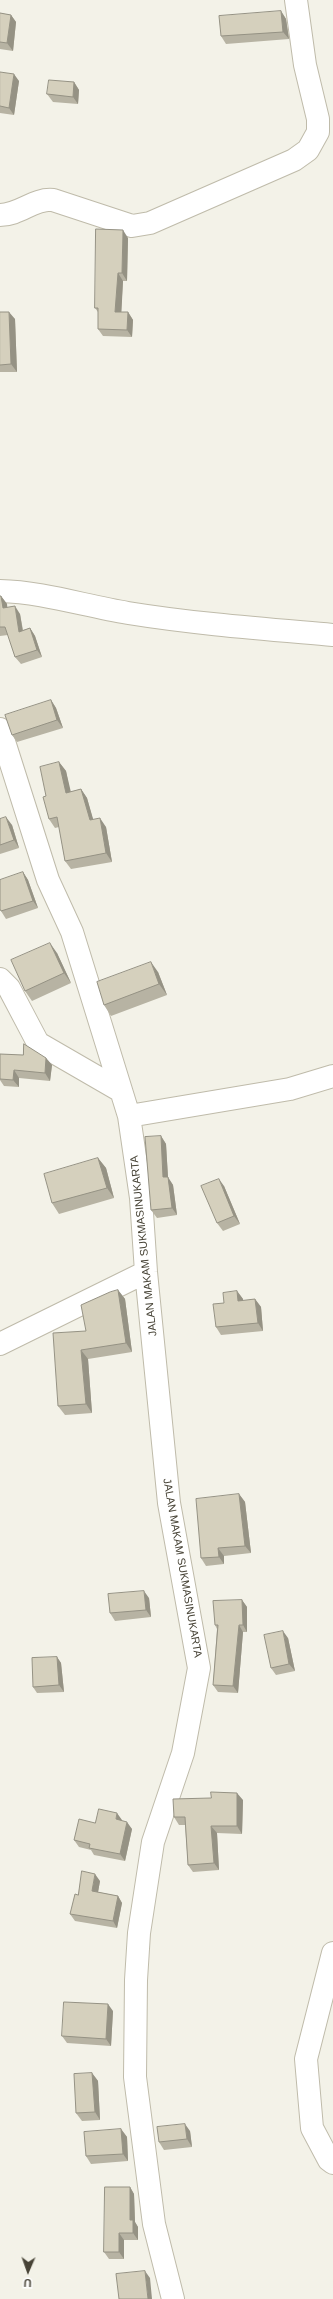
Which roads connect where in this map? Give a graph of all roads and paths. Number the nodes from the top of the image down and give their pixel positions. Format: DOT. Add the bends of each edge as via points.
graph roads {
  1 [pos="296,0"];
  2 [pos="0,215"];
  3 [pos="0,591"];
  4 [pos="333,635"];
  5 [pos="0,729"];
  6 [pos="0,979"];
  7 [pos="333,1076"];
  8 [pos="120,1091"];
  9 [pos="129,1116"];
  10 [pos="146,1272"];
  11 [pos="0,1344"];
  12 [pos="333,1954"];
  13 [pos="333,2163"];
  14 [pos="173,2299"];
  1 -- 2 [label="street" via="305,65 318,119 318,132 314,141 299,157 150,223 132,226 44,199 20,210"];
  3 -- 4 [label="street" via="22,592 128,613"];
  5 -- 8 [label="street, JALAN MAKAM SUKMASINUKARTA" via="48,880 72,932"];
  6 -- 8 [label="street" via="9,988 38,1043"];
  7 -- 9 [label="street" via="290,1089"];
  8 -- 9 [label="street, JALAN MAKAM SUKMASINUKARTA"];
  9 -- 10 [label="street, JALAN MAKAM SUKMASINUKARTA" via="141,1198"];
  10 -- 11 [label="street"];
  10 -- 14 [label="street, JALAN MAKAM SUKMASINUKARTA" via="169,1503 199,1668 183,1752 153,1842 139,1933 136,1980 135,2077 154,2224"];
  12 -- 13 [label="street" via="306,2058 312,2128"];
}
